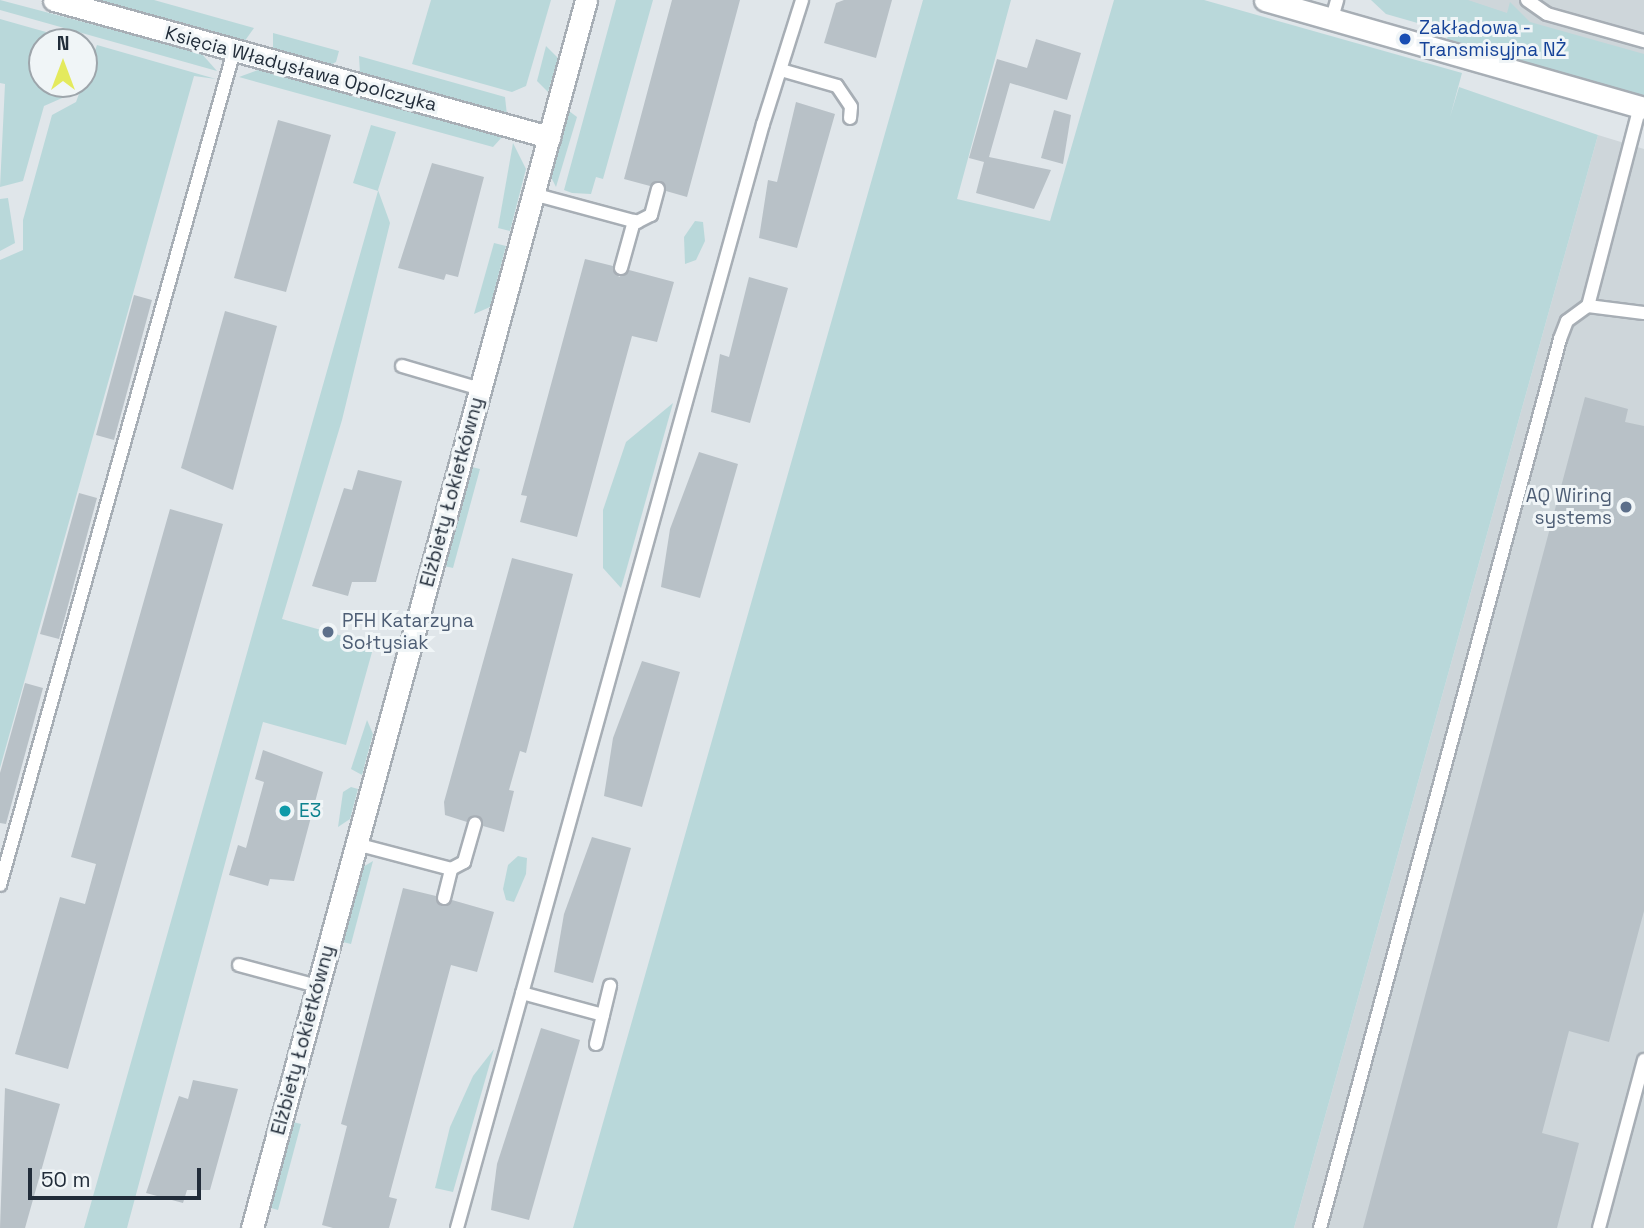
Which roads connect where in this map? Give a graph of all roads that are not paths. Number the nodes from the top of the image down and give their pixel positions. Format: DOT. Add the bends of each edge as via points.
graph roads {
  1 [pos="54,0"];
  2 [pos="586,0"];
  3 [pos="803,0"];
  4 [pos="1265,0"];
  5 [pos="1527,0"];
  6 [pos="1334,9"];
  7 [pos="1644,41"];
  8 [pos="234,51"];
  9 [pos="781,70"];
  10 [pos="1642,108"];
  11 [pos="850,118"];
  12 [pos="549,137"];
  13 [pos="659,189"];
  14 [pos="533,194"];
  15 [pos="634,221"];
  16 [pos="621,268"];
  17 [pos="1588,306"];
  18 [pos="1644,313"];
  19 [pos="402,366"];
  20 [pos="480,389"];
  21 [pos="475,824"];
  22 [pos="356,844"];
  23 [pos="452,869"];
  24 [pos="0,885"];
  25 [pos="444,898"];
  26 [pos="239,965"];
  27 [pos="317,986"];
  28 [pos="610,986"];
  29 [pos="522,993"];
  30 [pos="603,1015"];
  31 [pos="596,1044"];
  32 [pos="1644,1060"];
  33 [pos="252,1228"];
  34 [pos="457,1228"];
  35 [pos="1320,1228"];
  36 [pos="1599,1228"];
  1 -- 8 [label="street, Księcia Władysława Opolczyka"];
  2 -- 12 [label="street, Elżbiety Łokietkówny"];
  3 -- 9 [label="lane"];
  4 -- 6 [label="street"];
  5 -- 7 [label="lane" via="1547,14"];
  6 -- 10 [label="street"];
  8 -- 12 [label="street, Księcia Władysława Opolczyka"];
  8 -- 24 [label="lane"];
  9 -- 11 [label="lane" via="837,86 851,107"];
  9 -- 29 [label="lane"];
  10 -- 17 [label="lane"];
  12 -- 14 [label="street, Elżbiety Łokietkówny"];
  13 -- 15 [label="lane" via="651,215"];
  14 -- 15 [label="lane"];
  14 -- 20 [label="street, Elżbiety Łokietkówny"];
  15 -- 16 [label="lane"];
  17 -- 18 [label="lane"];
  17 -- 35 [label="lane" via="1567,321 1560,339"];
  19 -- 20 [label="lane"];
  20 -- 22 [label="street, Elżbiety Łokietkówny"];
  21 -- 23 [label="lane" via="464,862"];
  22 -- 23 [label="lane"];
  22 -- 27 [label="street, Elżbiety Łokietkówny"];
  23 -- 25 [label="lane"];
  26 -- 27 [label="lane"];
  27 -- 33 [label="street, Elżbiety Łokietkówny"];
  28 -- 30 [label="lane"];
  29 -- 30 [label="lane"];
  29 -- 34 [label="lane"];
  30 -- 31 [label="lane"];
  32 -- 36 [label="lane"];
}
